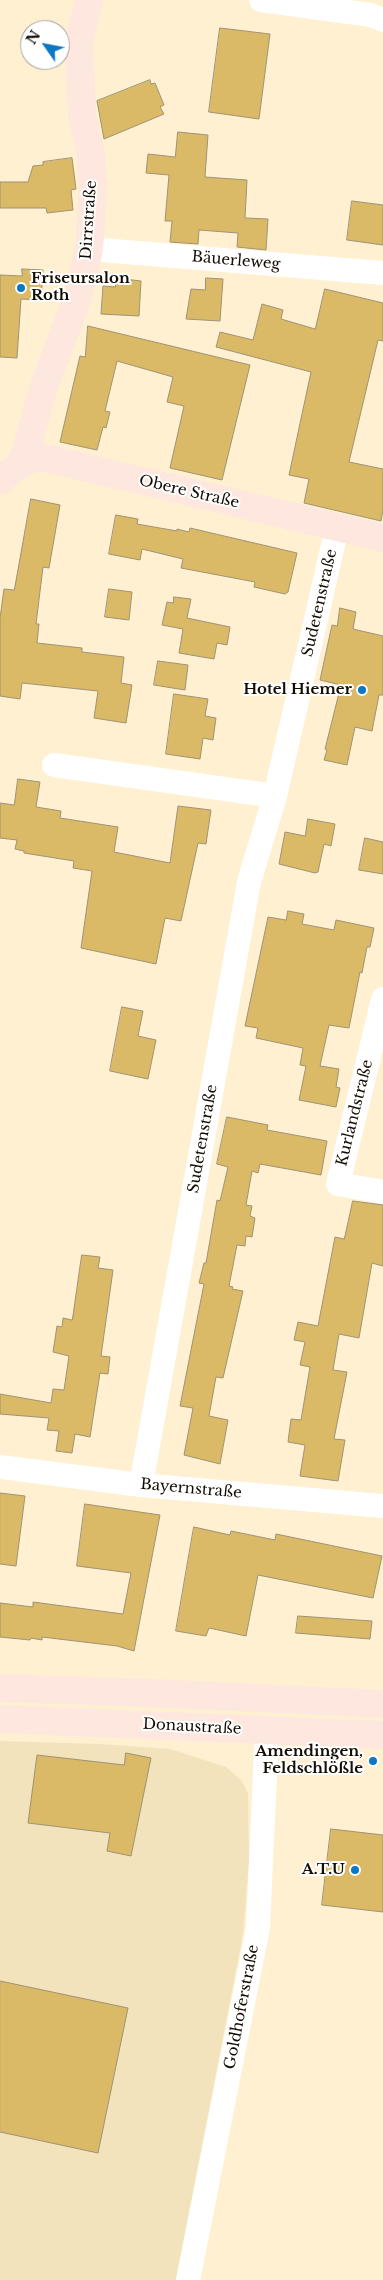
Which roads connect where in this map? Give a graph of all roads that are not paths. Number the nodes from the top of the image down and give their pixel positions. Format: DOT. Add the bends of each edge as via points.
graph roads {
  1 [pos="88,0"];
  2 [pos="261,0"];
  3 [pos="376,12"];
  4 [pos="89,249"];
  5 [pos="383,273"];
  6 [pos="23,462"];
  7 [pos="0,480"];
  8 [pos="0,485"];
  9 [pos="337,528"];
  10 [pos="383,538"];
  11 [pos="54,765"];
  12 [pos="275,796"];
  13 [pos="383,999"];
  14 [pos="383,1192"];
  15 [pos="0,1467"];
  16 [pos="141,1485"];
  17 [pos="383,1506"];
  18 [pos="0,1688"];
  19 [pos="383,1704"];
  20 [pos="0,1718"];
  21 [pos="267,1730"];
  22 [pos="383,1734"];
  23 [pos="188,2280"];
  1 -- 4 [label="street, Dirrstraße" via="79,42 82,115 91,154 94,192"];
  2 -- 3 [label="street"];
  4 -- 5 [label="street, Bäuerleweg"];
  4 -- 6 [label="street, Dirrstraße" via="78,297 44,386"];
  6 -- 7 [label="street"];
  6 -- 9 [label="street, Obere Straße" via="42,457"];
  7 -- 8 [label="street"];
  9 -- 10 [label="street, Obere Straße"];
  9 -- 12 [label="street, Sudetenstraße"];
  11 -- 12 [label="street"];
  12 -- 16 [label="street, Sudetenstraße" via="249,882"];
  13 -- 14 [label="street, Kurlandstraße" via="338,1184"];
  15 -- 16 [label="street, Bayernstraße"];
  16 -- 17 [label="street, Bayernstraße"];
  18 -- 19 [label="street"];
  20 -- 21 [label="street, Donaustraße"];
  21 -- 22 [label="street, Donaustraße"];
  21 -- 23 [label="street, Goldhoferstraße" via="258,1928"];
}
